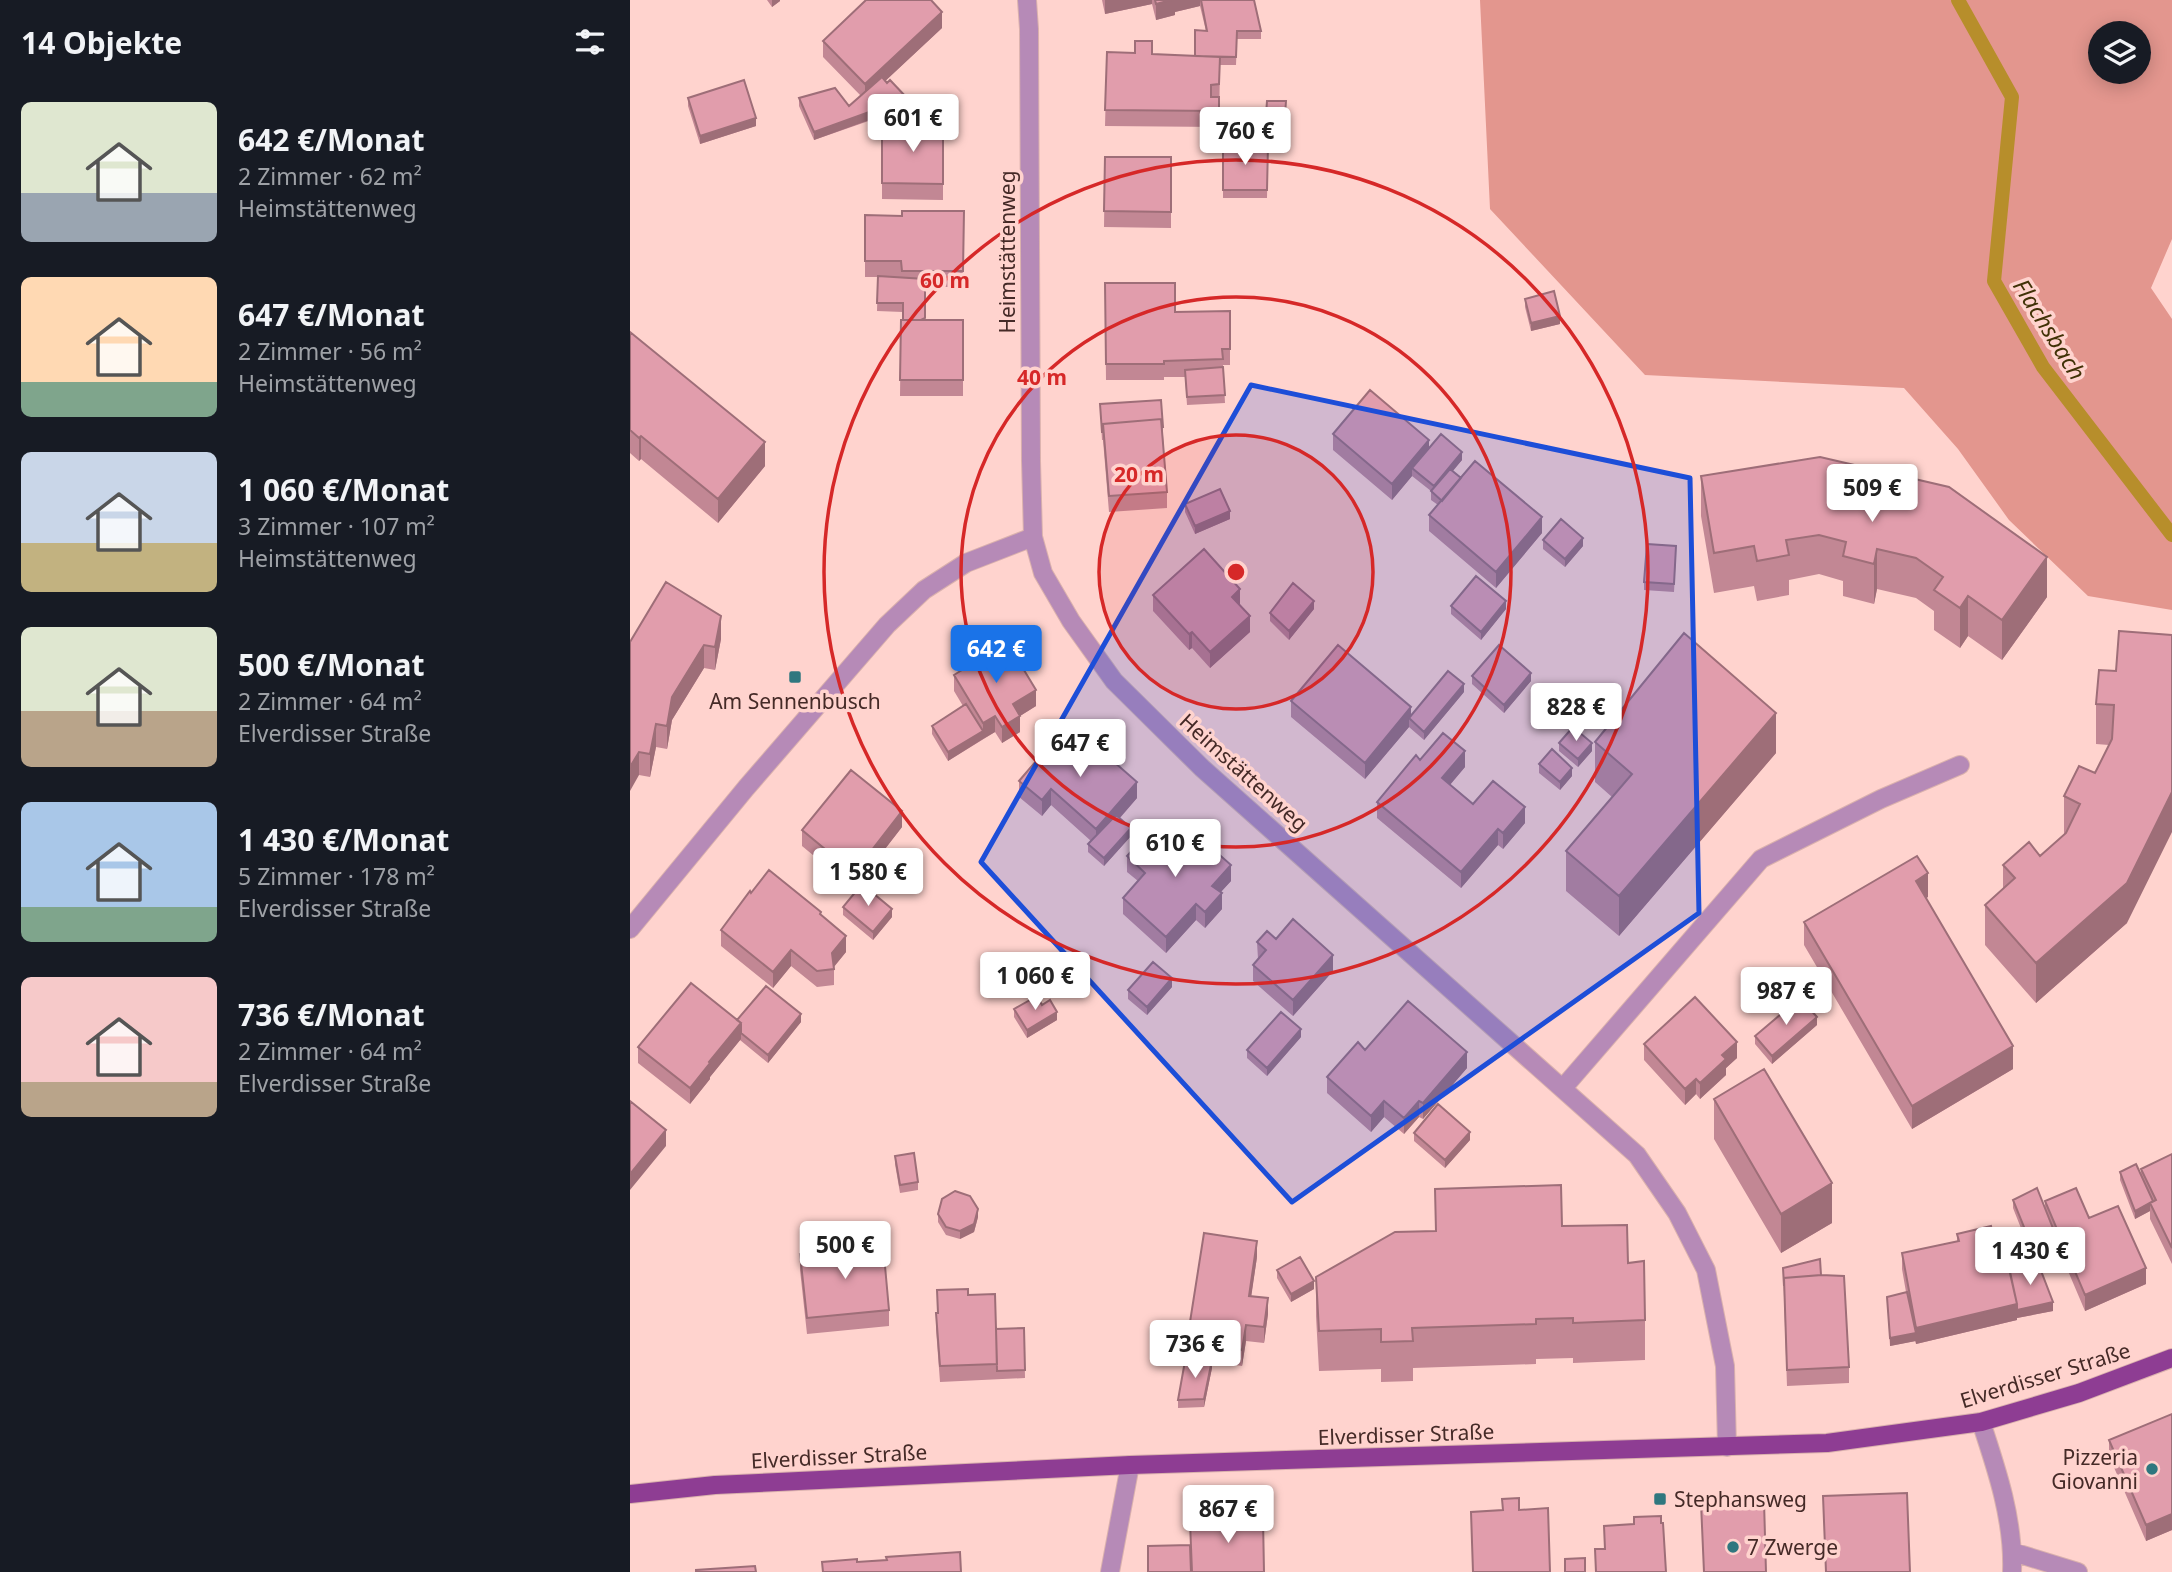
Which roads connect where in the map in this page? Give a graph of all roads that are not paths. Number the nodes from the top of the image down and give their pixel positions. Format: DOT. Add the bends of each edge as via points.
graph roads {
  1 [pos="1027,0"];
  2 [pos="1033,537"];
  3 [pos="1960,765"];
  4 [pos="630,929"];
  5 [pos="1563,1088"];
  6 [pos="2172,1358"];
  7 [pos="1981,1422"];
  8 [pos="1727,1447"];
  9 [pos="1130,1465"];
  10 [pos="630,1494"];
  11 [pos="2013,1552"];
  12 [pos="1110,1572"];
  13 [pos="2011,1572"];
  14 [pos="2078,1572"];
  1 -- 2 [label="street, Heimstättenweg"];
  2 -- 4 [label="street" via="966,563 924,590 896,617"];
  2 -- 5 [label="street, Heimstättenweg" via="1043,573 1114,681 1202,768"];
  3 -- 5 [label="street" via="1760,859"];
  5 -- 8 [label="street, Heimstättenweg" via="1637,1155 1677,1213 1706,1270 1725,1366"];
  6 -- 7 [label="main road, Elverdisser Straße" via="2079,1393"];
  7 -- 8 [label="main road, Elverdisser Straße" via="1827,1443"];
  7 -- 11 [label="street" via="2000,1477"];
  8 -- 9 [label="main road, Elverdisser Straße"];
  9 -- 10 [label="main road, Elverdisser Straße" via="715,1485"];
  9 -- 12 [label="street"];
  11 -- 13 [label="street"];
  11 -- 14 [label="street"];
}
